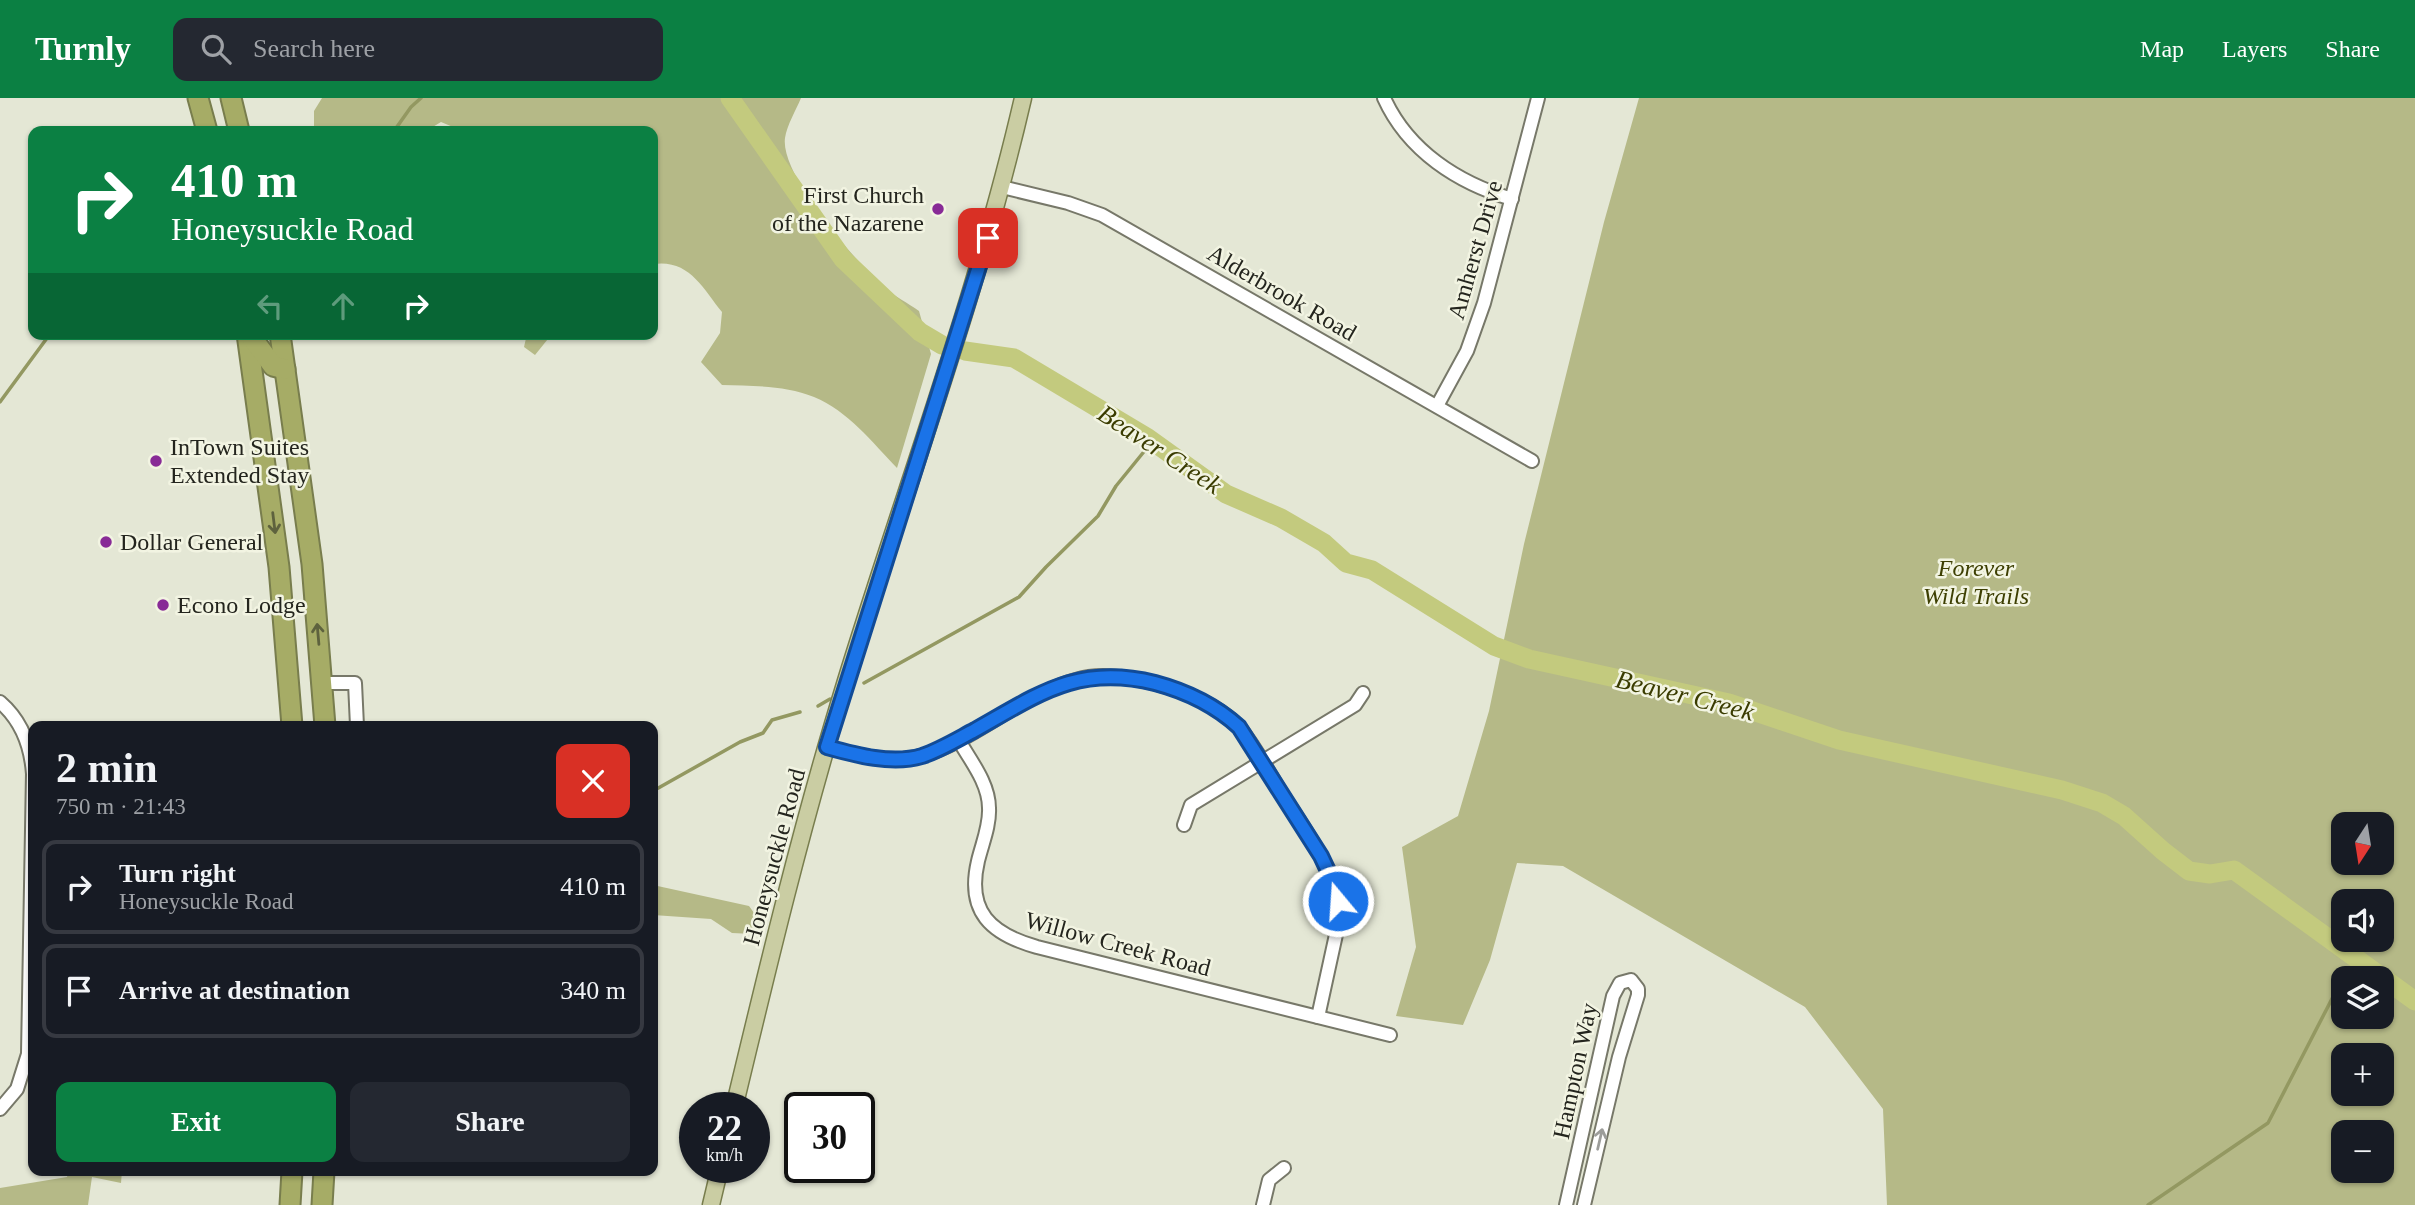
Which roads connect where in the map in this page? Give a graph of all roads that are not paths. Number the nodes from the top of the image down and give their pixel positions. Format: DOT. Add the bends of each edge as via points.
graph roads {
  1 [pos="198,98"];
  2 [pos="231,98"];
  3 [pos="1023,98"];
  4 [pos="1384,98"];
  5 [pos="1538,98"];
  6 [pos="205,126"];
  7 [pos="238,126"];
  8 [pos="1002,187"];
  9 [pos="1511,200"];
  10 [pos="249,340"];
  11 [pos="252,340"];
  12 [pos="280,340"];
  13 [pos="285,369"];
  14 [pos="257,394"];
  15 [pos="1437,406"];
  16 [pos="293,422"];
  17 [pos="1532,461"];
  18 [pos="322,683"];
  19 [pos="1363,693"];
  20 [pos="0,702"];
  21 [pos="292,721"];
  22 [pos="325,721"];
  23 [pos="357,721"];
  24 [pos="958,739"];
  25 [pos="28,744"];
  26 [pos="827,747"];
  27 [pos="1262,761"];
  28 [pos="1184,825"];
  29 [pos="1318,1017"];
  30 [pos="1390,1035"];
  31 [pos="28,1054"];
  32 [pos="738,1092"];
  33 [pos="0,1109"];
  34 [pos="1284,1168"];
  35 [pos="292,1176"];
  36 [pos="324,1176"];
  37 [pos="716,1183"];
  38 [pos="289,1205"];
  39 [pos="322,1205"];
  40 [pos="711,1205"];
  41 [pos="1263,1205"];
  42 [pos="1566,1205"];
  43 [pos="1584,1205"];
  1 -- 6 [label="highway"];
  2 -- 7 [label="highway"];
  3 -- 8 [label="main road, Honeysuckle Road"];
  4 -- 9 [label="street" via="1402,128 1434,163"];
  5 -- 9 [label="street, Amherst Drive"];
  8 -- 15 [label="street, Alderbrook Road" via="1102,215"];
  8 -- 26 [label="main road, Honeysuckle Road"];
  9 -- 15 [label="street, Amherst Drive" via="1476,328"];
  10 -- 14 [label="highway"];
  11 -- 13 [label="highway" via="272,366"];
  12 -- 13 [label="highway"];
  13 -- 16 [label="highway"];
  14 -- 16 [label="highway" via="276,398"];
  14 -- 21 [label="highway, one-way" via="279,567"];
  15 -- 17 [label="street, Alderbrook Road"];
  18 -- 16 [label="highway, one-way"];
  18 -- 22 [label="highway"];
  18 -- 23 [label="street" via="355,683"];
  19 -- 27 [label="street" via="1355,705"];
  20 -- 25 [label="street" via="19,723"];
  24 -- 26 [label="street" via="907,758 860,756"];
  24 -- 27 [label="street" via="1061,685 1086,677 1126,677 1163,685 1225,715"];
  24 -- 29 [label="street, Willow Creek Road" via="988,797 988,821 975,876 976,900 981,914 1002,934 1037,947"];
  26 -- 32 [label="main road, Honeysuckle Road"];
  27 -- 28 [label="street" via="1191,805"];
  27 -- 29 [label="street" via="1321,856 1338,901 1338,930"];
  29 -- 30 [label="street, Willow Creek Road"];
  31 -- 33 [label="street" via="17,1089"];
  34 -- 41 [label="street" via="1269,1180"];
  35 -- 38 [label="highway"];
  36 -- 39 [label="highway"];
  37 -- 40 [label="main road"];
  43 -- 42 [label="street, Hampton Way, one-way" via="1638,995 1631,980 1615,989"];
}
